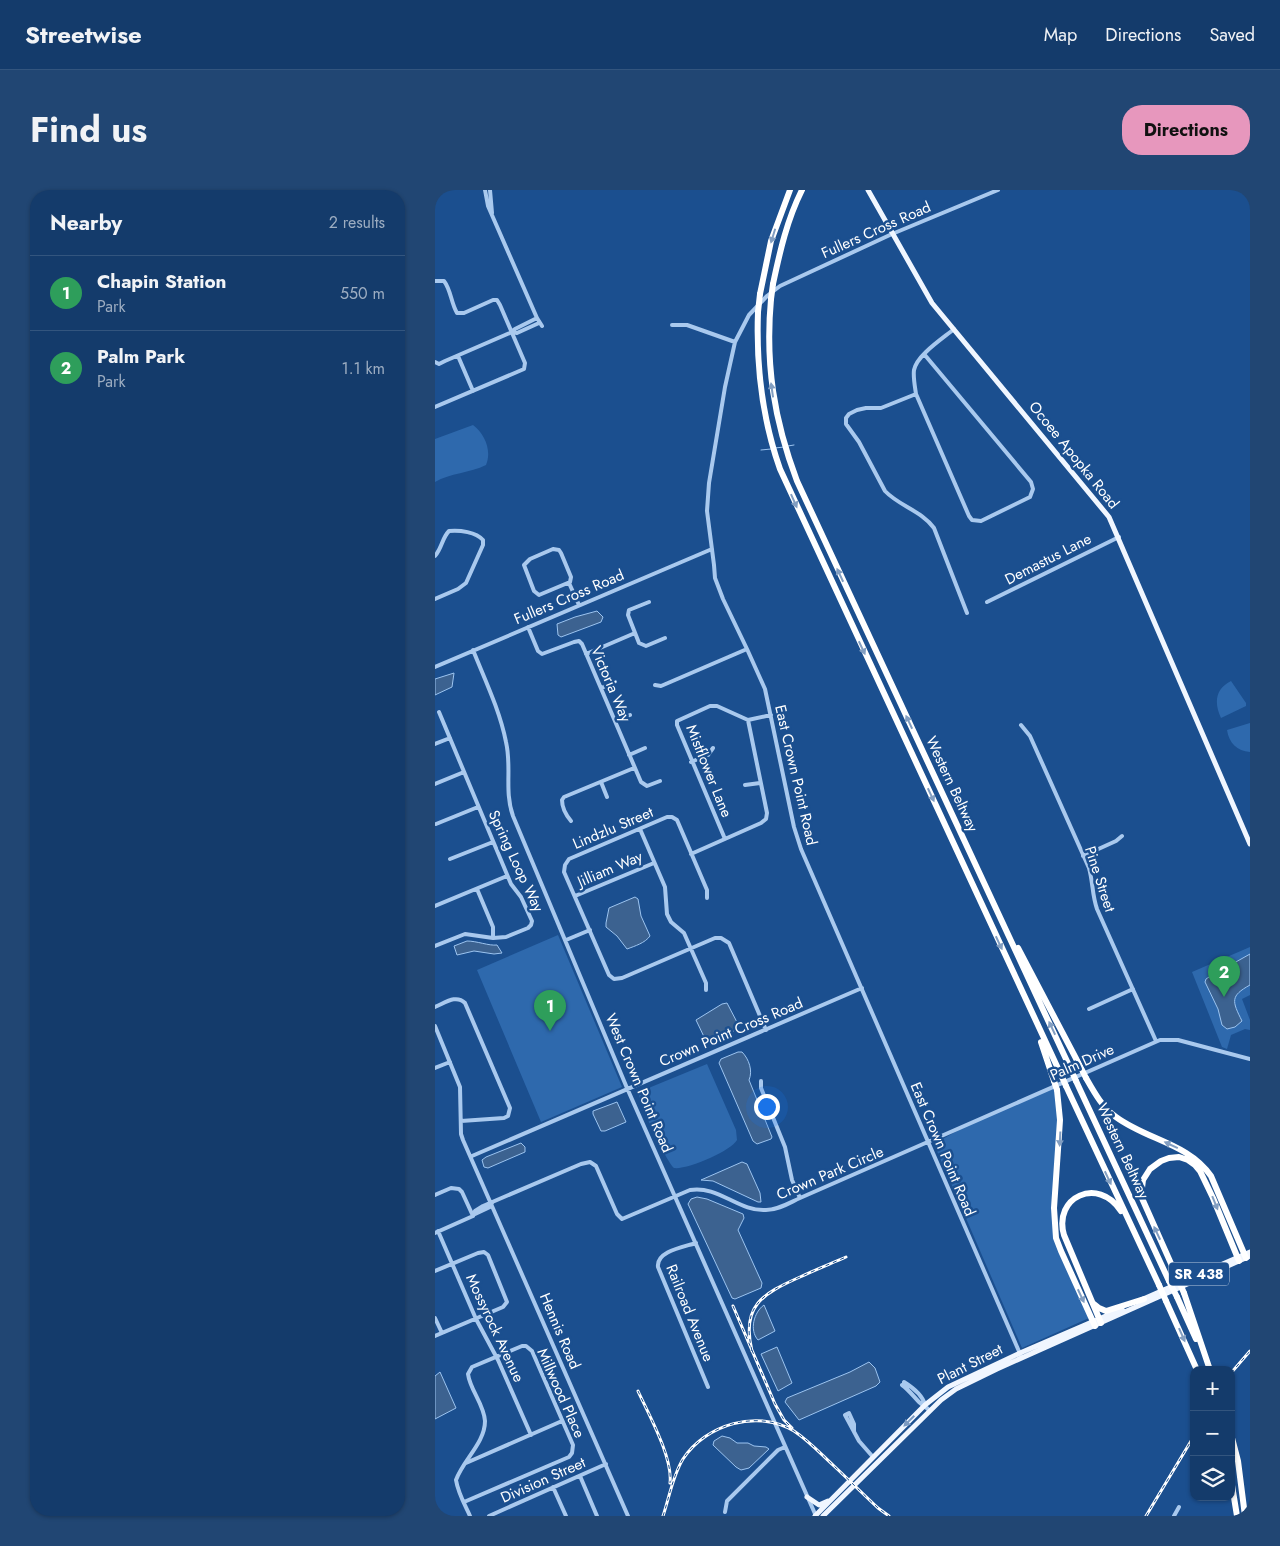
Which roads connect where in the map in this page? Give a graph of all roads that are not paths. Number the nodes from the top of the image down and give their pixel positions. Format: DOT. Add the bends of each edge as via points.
graph roads {
  1 [pos="485,190"];
  2 [pos="491,190"];
  3 [pos="790,190"];
  4 [pos="802,190"];
  5 [pos="868,190"];
  6 [pos="998,190"];
  7 [pos="492,213"];
  8 [pos="892,234"];
  9 [pos="435,282"];
  10 [pos="766,296"];
  11 [pos="672,325"];
  12 [pos="954,330"];
  13 [pos="513,332"];
  14 [pos="735,342"];
  15 [pos="924,354"];
  16 [pos="458,356"];
  17 [pos="435,362"];
  18 [pos="473,391"];
  19 [pos="916,394"];
  20 [pos="435,407"];
  21 [pos="1119,537"];
  22 [pos="712,548"];
  23 [pos="435,556"];
  24 [pos="569,583"];
  25 [pos="435,599"];
  26 [pos="649,602"];
  27 [pos="987,602"];
  28 [pos="579,605"];
  29 [pos="967,613"];
  30 [pos="528,627"];
  31 [pos="635,633"];
  32 [pos="665,638"];
  33 [pos="747,649"];
  34 [pos="473,650"];
  35 [pos="586,654"];
  36 [pos="435,667"];
  37 [pos="616,682"];
  38 [pos="655,686"];
  39 [pos="601,688"];
  40 [pos="439,712"];
  41 [pos="630,715"];
  42 [pos="771,715"];
  43 [pos="748,720"];
  44 [pos="615,722"];
  45 [pos="1021,724"];
  46 [pos="450,738"];
  47 [pos="435,744"];
  48 [pos="645,748"];
  49 [pos="713,748"];
  50 [pos="629,754"];
  51 [pos="691,762"];
  52 [pos="634,768"];
  53 [pos="464,772"];
  54 [pos="660,781"];
  55 [pos="601,782"];
  56 [pos="760,783"];
  57 [pos="435,784"];
  58 [pos="745,785"];
  59 [pos="607,797"];
  60 [pos="478,807"];
  61 [pos="571,821"];
  62 [pos="436,824"];
  63 [pos="640,829"];
  64 [pos="1123,836"];
  65 [pos="725,839"];
  66 [pos="493,842"];
  67 [pos="1250,844"];
  68 [pos="691,854"];
  69 [pos="1083,856"];
  70 [pos="450,859"];
  71 [pos="654,863"];
  72 [pos="975,863"];
  73 [pos="507,876"];
  74 [pos="477,888"];
  75 [pos="575,896"];
  76 [pos="707,898"];
  77 [pos="435,906"];
  78 [pos="589,930"];
  79 [pos="493,938"];
  80 [pos="566,940"];
  81 [pos="435,946"];
  82 [pos="691,948"];
  83 [pos="1017,980"];
  84 [pos="862,988"];
  85 [pos="1133,989"];
  86 [pos="706,990"];
  87 [pos="435,1007"];
  88 [pos="1089,1009"];
  89 [pos="435,1026"];
  90 [pos="766,1030"];
  91 [pos="1156,1041"];
  92 [pos="1250,1059"];
  93 [pos="450,1062"];
  94 [pos="435,1068"];
  95 [pos="761,1081"];
  96 [pos="627,1088"];
  97 [pos="461,1121"];
  98 [pos="928,1142"];
  99 [pos="472,1156"];
  100 [pos="435,1195"];
  101 [pos="676,1196"];
  102 [pos="800,1198"];
  103 [pos="492,1203"];
  104 [pos="473,1216"];
  105 [pos="1129,1222"];
  106 [pos="436,1232"];
  107 [pos="697,1243"];
  108 [pos="1245,1255"];
  109 [pos="452,1264"];
  110 [pos="435,1271"];
  111 [pos="1163,1293"];
  112 [pos="1091,1299"];
  113 [pos="1144,1299"];
  114 [pos="435,1318"];
  115 [pos="476,1319"];
  116 [pos="1097,1322"];
  117 [pos="442,1333"];
  118 [pos="435,1336"];
  119 [pos="1021,1355"];
  120 [pos="497,1356"];
  121 [pos="1195,1366"];
  122 [pos="1208,1366"];
  123 [pos="1209,1366"];
  124 [pos="903,1384"];
  125 [pos="708,1386"];
  126 [pos="925,1405"];
  127 [pos="929,1410"];
  128 [pos="562,1422"];
  129 [pos="854,1431"];
  130 [pos="531,1435"];
  131 [pos="785,1447"];
  132 [pos="883,1448"];
  133 [pos="1235,1449"];
  134 [pos="873,1457"];
  135 [pos="881,1458"];
  136 [pos="465,1464"];
  137 [pos="606,1464"];
  138 [pos="872,1467"];
  139 [pos="580,1476"];
  140 [pos="553,1487"];
  141 [pos="807,1497"];
  142 [pos="834,1497"];
  143 [pos="1235,1501"];
  144 [pos="464,1502"];
  145 [pos="1179,1507"];
  146 [pos="725,1512"];
  147 [pos="470,1516"];
  148 [pos="489,1516"];
  149 [pos="566,1516"];
  150 [pos="597,1516"];
  151 [pos="628,1516"];
  152 [pos="815,1516"];
  153 [pos="823,1516"];
  154 [pos="1173,1516"];
  155 [pos="1237,1516"];
  156 [pos="1245,1516"];
  1 -- 7 [label="street"];
  2 -- 7 [label="street"];
  3 -- 10 [label="highway, Western Beltway, one-way" via="771,241"];
  4 -- 10 [label="highway, Western Beltway, bridge" via="783,240 773,284"];
  5 -- 8 [label="main road, Ocoee Apopka Road"];
  6 -- 8 [label="street, Fullers Cross Road"];
  7 -- 13 [label="street" via="539,323"];
  8 -- 10 [label="street, Fullers Cross Road" via="780,286"];
  8 -- 12 [label="main road, Ocoee Apopka Road" via="924,291"];
  9 -- 13 [label="street" via="444,282 447,286 457,313 497,300"];
  10 -- 14 [label="street, East Crown Point Road" via="749,315"];
  72 -- 10 [label="highway, Western Beltway, one-way" via="813,516 787,453 774,405"];
  10 -- 83 [label="highway, Western Beltway, one-way, bridge" via="758,312 759,376 775,455"];
  11 -- 14 [label="street" via="687,325"];
  12 -- 15 [label="street"];
  12 -- 21 [label="main road, Ocoee Apopka Road" via="1104,509"];
  13 -- 16 [label="street"];
  13 -- 18 [label="street" via="525,363 524,369"];
  14 -- 22 [label="street, East Crown Point Road" via="709,483 707,511"];
  15 -- 19 [label="street" via="914,370"];
  15 -- 19 [label="street" via="1031,482 1033,490 1030,497 981,521 972,520"];
  16 -- 17 [label="street" via="439,364"];
  16 -- 18 [label="street"];
  18 -- 20 [label="street"];
  19 -- 29 [label="street" via="881,408 857,410 849,414 847,424 885,491 925,518 934,528"];
  21 -- 27 [label="street, Demastus Lane"];
  21 -- 67 [label="main road, Ocoee Apopka Road"];
  22 -- 28 [label="street, Fullers Cross Road"];
  22 -- 33 [label="street, East Crown Point Road" via="718,588"];
  23 -- 25 [label="street" via="449,531 468,532 483,540 466,583"];
  24 -- 24 [label="street" via="539,595 534,591 524,565 530,559 559,550 571,577"];
  24 -- 28 [label="street"];
  26 -- 31 [label="street" via="628,612"];
  28 -- 30 [label="street, Fullers Cross Road"];
  30 -- 34 [label="street, Fullers Cross Road"];
  30 -- 35 [label="street, Victoria Way" via="542,654 579,641"];
  31 -- 32 [label="street" via="643,646"];
  31 -- 35 [label="street"];
  33 -- 38 [label="street"];
  33 -- 42 [label="street, East Crown Point Road" via="765,689"];
  34 -- 36 [label="street, Fullers Cross Road"];
  34 -- 80 [label="street, West Crown Point Road" via="507,743 509,806"];
  35 -- 39 [label="street, Victoria Way"];
  37 -- 39 [label="street"];
  39 -- 44 [label="street, Victoria Way"];
  40 -- 46 [label="street, Spring Loop Way"];
  41 -- 44 [label="street"];
  42 -- 43 [label="street"];
  42 -- 84 [label="street, East Crown Point Road" via="797,838"];
  43 -- 51 [label="street, Mistflower Lane" via="717,706 681,718 677,725"];
  43 -- 56 [label="street"];
  44 -- 50 [label="street, Victoria Way"];
  45 -- 69 [label="street, Pine Street" via="1030,736"];
  46 -- 47 [label="street"];
  46 -- 53 [label="street, Spring Loop Way"];
  48 -- 50 [label="street"];
  49 -- 51 [label="street" via="708,755"];
  50 -- 52 [label="street, Victoria Way"];
  51 -- 65 [label="street, Mistflower Lane"];
  52 -- 54 [label="street, Victoria Way" via="644,785"];
  52 -- 55 [label="street"];
  53 -- 57 [label="street"];
  53 -- 60 [label="street, Spring Loop Way"];
  55 -- 59 [label="street"];
  55 -- 61 [label="street" via="562,800"];
  56 -- 58 [label="street"];
  56 -- 65 [label="street" via="766,819"];
  60 -- 62 [label="street"];
  60 -- 66 [label="street, Spring Loop Way"];
  63 -- 68 [label="street, Lindzlu Street" via="671,817 677,820"];
  63 -- 71 [label="street"];
  63 -- 75 [label="street, Lindzlu Street" via="569,858 565,872"];
  64 -- 69 [label="street"];
  65 -- 68 [label="street"];
  66 -- 70 [label="street"];
  66 -- 73 [label="street, Spring Loop Way"];
  68 -- 76 [label="street, Lindzlu Street" via="707,890"];
  69 -- 85 [label="street, Pine Street" via="1092,880 1094,901"];
  71 -- 75 [label="street, Jilliam Way"];
  71 -- 82 [label="street" via="666,892 667,914 684,933"];
  108 -- 72 [label="highway, one-way, bridge" via="1205,1167 1191,1155 1129,1125 1097,1098"];
  122 -- 72 [label="highway, Western Beltway, one-way, bridge"];
  73 -- 74 [label="street"];
  73 -- 79 [label="street, Spring Loop Way" via="532,921 531,925 506,937"];
  74 -- 77 [label="street"];
  74 -- 79 [label="street" via="493,927"];
  75 -- 78 [label="street, Lindzlu Street"];
  78 -- 80 [label="street"];
  78 -- 82 [label="street, Lindzlu Street" via="609,975 614,979"];
  79 -- 81 [label="street, Spring Loop Way" via="465,934"];
  80 -- 96 [label="street, West Crown Point Road"];
  82 -- 86 [label="street"];
  82 -- 90 [label="street" via="715,938 729,943"];
  83 -- 105 [label="highway, Western Beltway, one-way, bridge"];
  83 -- 116 [label="highway, one-way, bridge" via="1057,1090 1060,1120 1054,1208 1056,1238"];
  84 -- 90 [label="street, Crown Point Cross Road"];
  84 -- 98 [label="street, East Crown Point Road"];
  85 -- 88 [label="street"];
  85 -- 91 [label="street, Pine Street"];
  87 -- 97 [label="street" via="456,998 463,1000 510,1108 505,1118"];
  89 -- 93 [label="street, Hennis Road"];
  90 -- 96 [label="street, Crown Point Cross Road"];
  91 -- 92 [label="street, Palm Drive" via="1179,1040"];
  91 -- 98 [label="street, Palm Drive"];
  93 -- 94 [label="street"];
  93 -- 97 [label="street, Hennis Road" via="460,1087"];
  95 -- 102 [label="street"];
  96 -- 99 [label="street, Crown Point Cross Road"];
  96 -- 101 [label="street, West Crown Point Road"];
  97 -- 99 [label="street, Hennis Road" via="461,1134"];
  98 -- 102 [label="street, Crown Park Circle"];
  98 -- 119 [label="street, East Crown Point Road"];
  99 -- 103 [label="street, Hennis Road"];
  100 -- 104 [label="street" via="451,1188 459,1189"];
  101 -- 102 [label="street, Crown Park Circle" via="690,1190 706,1190 757,1210 776,1208"];
  101 -- 103 [label="street, Crown Park Circle" via="622,1219 596,1166 590,1162"];
  101 -- 107 [label="street, West Crown Point Road"];
  103 -- 104 [label="street" via="479,1208"];
  103 -- 137 [label="street, Hennis Road"];
  104 -- 106 [label="street"];
  105 -- 111 [label="highway, Western Beltway"];
  105 -- 112 [label="highway" via="1102,1194 1080,1195 1066,1209 1061,1226"];
  106 -- 109 [label="street, Mossyrock Avenue"];
  107 -- 125 [label="street, Railroad Avenue" via="665,1254 657,1262"];
  107 -- 131 [label="street, West Crown Point Road"];
  108 -- 111 [label="main road, SR 438"];
  123 -- 108 [label="highway, one-way, bridge" via="1184,1293 1141,1196 1143,1180 1150,1169 1161,1161 1179,1157 1195,1165"];
  109 -- 110 [label="street"];
  109 -- 115 [label="street, Mossyrock Avenue"];
  109 -- 115 [label="street" via="484,1252 506,1296 507,1302 503,1307"];
  111 -- 113 [label="main road, Plant Street"];
  111 -- 116 [label="main road"];
  111 -- 121 [label="highway, Western Beltway, one-way"];
  112 -- 113 [label="highway" via="1106,1311"];
  112 -- 116 [label="highway"];
  113 -- 116 [label="main road, Plant Street"];
  114 -- 117 [label="street"];
  115 -- 117 [label="street"];
  115 -- 120 [label="street, Mossyrock Avenue"];
  116 -- 119 [label="main road, Plant Street"];
  117 -- 118 [label="street"];
  119 -- 126 [label="main road, Plant Street" via="948,1387"];
  119 -- 127 [label="main road, Plant Street" via="957,1389"];
  120 -- 128 [label="street, Millwood Place" via="522,1346 530,1348"];
  120 -- 130 [label="street, Mossyrock Avenue"];
  120 -- 136 [label="street" via="472,1367 468,1374 485,1421 482,1435"];
  124 -- 126 [label="street" via="911,1387"];
  126 -- 127 [label="street"];
  126 -- 132 [label="main road, Plant Street, one-way"];
  127 -- 135 [label="main road, Plant Street"];
  128 -- 130 [label="street"];
  128 -- 144 [label="street, Millwood Place" via="573,1445 571,1456"];
  129 -- 129 [label="street" via="847,1414 854,1424"];
  129 -- 134 [label="street"];
  130 -- 136 [label="street"];
  131 -- 141 [label="street, West Crown Point Road"];
  131 -- 146 [label="street" via="777,1450 727,1501"];
  132 -- 134 [label="main road, Plant Street"];
  132 -- 135 [label="main road"];
  133 -- 156 [label="highway"];
  134 -- 138 [label="main road"];
  134 -- 142 [label="main road, Plant Street"];
  135 -- 138 [label="main road, Plant Street"];
  136 -- 144 [label="street" via="456,1480"];
  137 -- 139 [label="street, Division Street"];
  137 -- 151 [label="street, Hennis Road"];
  138 -- 153 [label="main road, Plant Street"];
  139 -- 140 [label="street, Division Street"];
  139 -- 150 [label="street"];
  140 -- 148 [label="street, Division Street"];
  140 -- 149 [label="street"];
  141 -- 142 [label="main road" via="819,1505"];
  141 -- 152 [label="street, West Crown Point Road"];
  142 -- 152 [label="main road, Plant Street"];
  143 -- 155 [label="highway"];
  144 -- 147 [label="street"];
  145 -- 154 [label="street"];
}
